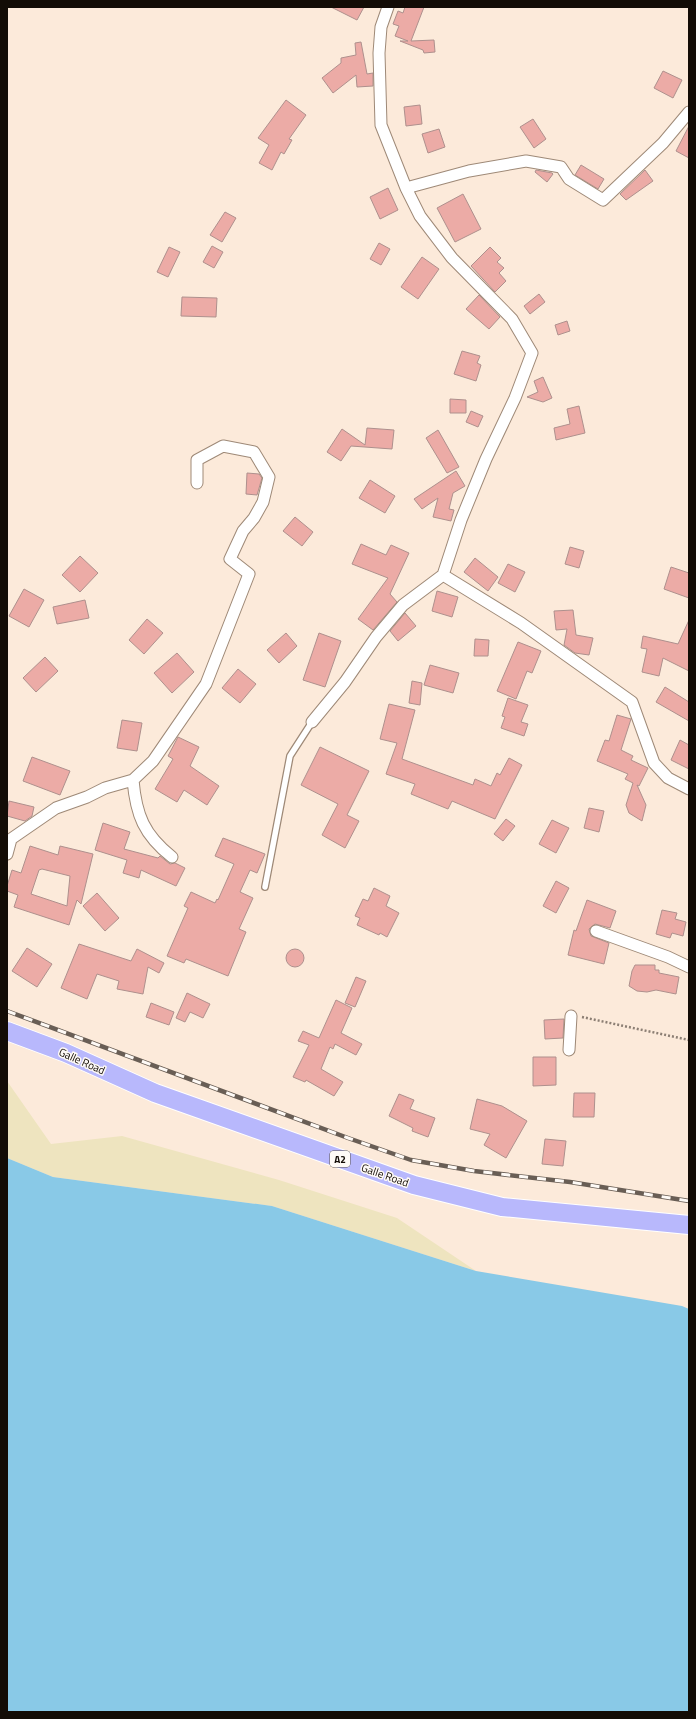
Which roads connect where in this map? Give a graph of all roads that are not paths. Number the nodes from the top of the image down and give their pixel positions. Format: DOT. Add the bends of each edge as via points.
graph roads {
  1 [pos="388,7"];
  2 [pos="689,112"];
  3 [pos="406,188"];
  4 [pos="197,483"];
  5 [pos="442,575"];
  6 [pos="312,722"];
  7 [pos="133,780"];
  8 [pos="689,789"];
  9 [pos="7,854"];
  10 [pos="172,857"];
  11 [pos="265,887"];
  12 [pos="596,931"];
  13 [pos="689,968"];
  14 [pos="571,1016"];
  15 [pos="7,1031"];
  16 [pos="569,1050"];
  17 [pos="689,1225"];
  1 -- 3 [label="street" via="381,27 379,53 382,125"];
  2 -- 3 [label="street" via="663,142 603,200 569,179 561,167 526,160 469,171"];
  3 -- 5 [label="street" via="420,216 452,258 512,319 532,353 515,398 475,486"];
  4 -- 7 [label="street" via="197,460 223,446 254,452 269,478 263,502 243,531 230,559 249,574 206,684 153,761"];
  5 -- 6 [label="street" via="403,605"];
  5 -- 8 [label="street" via="521,623 632,702 654,764 668,778"];
  6 -- 11 [label="lane" via="290,756"];
  7 -- 9 [label="street" via="105,788 56,808 11,839"];
  7 -- 10 [label="street" via="135,802 146,829 156,845"];
  12 -- 13 [label="street" via="668,957"];
  14 -- 16 [label="street"];
  15 -- 17 [label="highway, Galle Road / A2" via="66,1053 155,1093 414,1185 502,1207"];
}
